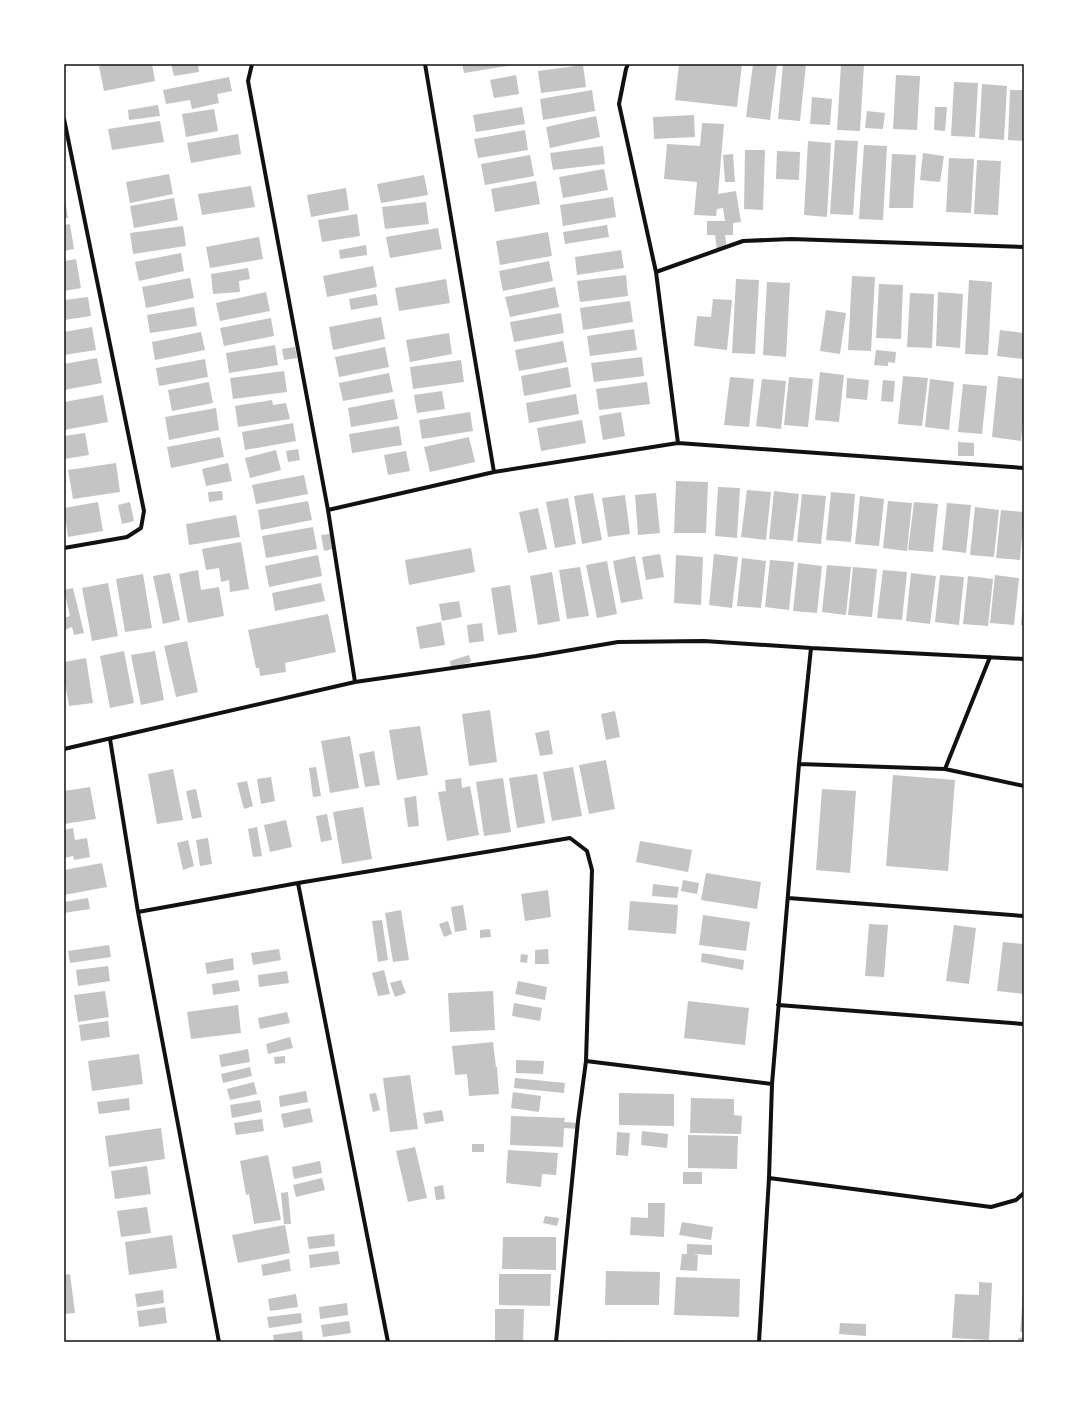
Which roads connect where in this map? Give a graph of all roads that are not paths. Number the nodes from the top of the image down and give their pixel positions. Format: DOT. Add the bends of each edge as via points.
graph roads {
  1 [pos="252,64"];
  2 [pos="425,64"];
  3 [pos="628,64"];
  4 [pos="64,119"];
  5 [pos="1024,247"];
  6 [pos="656,272"];
  7 [pos="678,443"];
  8 [pos="1024,468"];
  9 [pos="494,472"];
  10 [pos="328,510"];
  11 [pos="64,548"];
  12 [pos="812,648"];
  13 [pos="990,657"];
  14 [pos="1024,659"];
  15 [pos="355,682"];
  16 [pos="110,739"];
  17 [pos="64,749"];
  18 [pos="799,764"];
  19 [pos="945,769"];
  20 [pos="1024,786"];
  21 [pos="298,883"];
  22 [pos="788,898"];
  23 [pos="138,912"];
  24 [pos="1024,916"];
  25 [pos="778,1006"];
  26 [pos="1024,1024"];
  27 [pos="586,1062"];
  28 [pos="772,1084"];
  29 [pos="769,1178"];
  30 [pos="1024,1193"];
  31 [pos="219,1342"];
  32 [pos="388,1342"];
  33 [pos="556,1342"];
  34 [pos="759,1342"];
  1 -- 10 [label="street" via="248,81"];
  2 -- 9 [label="street"];
  3 -- 6 [label="street" via="619,104"];
  4 -- 11 [label="street" via="144,512 141,528 127,536"];
  5 -- 6 [label="street" via="791,239 743,242"];
  6 -- 7 [label="street"];
  7 -- 8 [label="street"];
  7 -- 9 [label="street"];
  9 -- 10 [label="street"];
  10 -- 15 [label="street"];
  12 -- 13 [label="street"];
  12 -- 15 [label="street" via="704,641 618,642"];
  12 -- 18 [label="street"];
  13 -- 14 [label="street"];
  13 -- 19 [label="street"];
  15 -- 16 [label="street"];
  16 -- 17 [label="street"];
  16 -- 23 [label="street"];
  18 -- 19 [label="street"];
  18 -- 22 [label="street"];
  19 -- 20 [label="street"];
  21 -- 23 [label="street"];
  21 -- 27 [label="street" via="570,838 587,851 592,870"];
  21 -- 32 [label="street"];
  22 -- 24 [label="street"];
  22 -- 25 [label="street"];
  23 -- 31 [label="street"];
  25 -- 26 [label="street"];
  25 -- 28 [label="street"];
  27 -- 28 [label="street"];
  27 -- 33 [label="street"];
  28 -- 29 [label="street"];
  29 -- 30 [label="street" via="991,1207 1016,1200"];
  29 -- 34 [label="street"];
}
